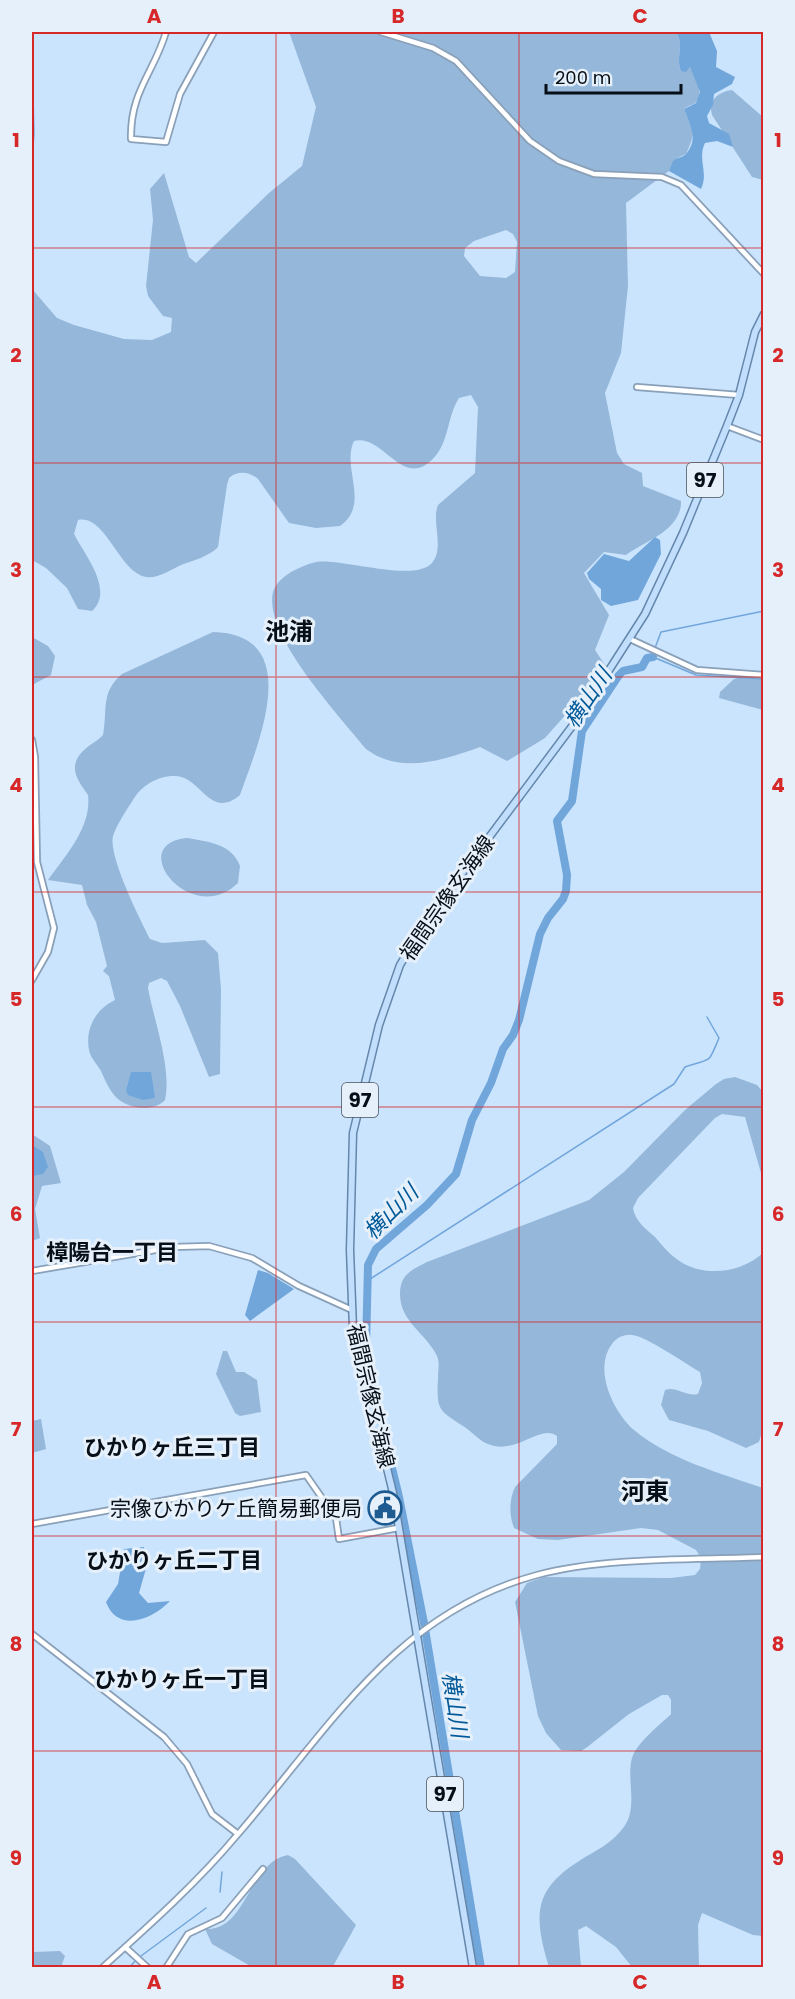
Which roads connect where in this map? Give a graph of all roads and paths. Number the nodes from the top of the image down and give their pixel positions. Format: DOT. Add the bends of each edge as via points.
graph roads {
  1 [pos="166,32"];
  2 [pos="214,32"];
  3 [pos="381,32"];
  4 [pos="764,274"];
  5 [pos="764,314"];
  6 [pos="637,387"];
  7 [pos="739,394"];
  8 [pos="727,426"];
  9 [pos="764,440"];
  10 [pos="630,639"];
  11 [pos="764,675"];
  12 [pos="32,740"];
  13 [pos="32,980"];
  14 [pos="32,1271"];
  15 [pos="352,1310"];
  16 [pos="32,1524"];
  17 [pos="398,1528"];
  18 [pos="764,1557"];
  19 [pos="417,1633"];
  20 [pos="32,1634"];
  21 [pos="238,1834"];
  22 [pos="263,1869"];
  23 [pos="125,1947"];
  24 [pos="102,1968"];
  25 [pos="148,1968"];
  26 [pos="166,1968"];
  27 [pos="473,1968"];
  1 -- 2 [label="street" via="136,96 131,139 166,142 180,94"];
  3 -- 4 [label="street" via="434,48 456,61 530,141 559,161 594,174 662,177 681,185"];
  5 -- 7 [label="main road, 福間宗像玄海線 / 97" via="755,332"];
  6 -- 7 [label="street"];
  7 -- 8 [label="main road, 福間宗像玄海線 / 97"];
  8 -- 9 [label="street"];
  8 -- 10 [label="main road, 福間宗像玄海線 / 97" via="670,561"];
  10 -- 11 [label="street" via="697,670"];
  10 -- 15 [label="main road, 福間宗像玄海線 / 97" via="579,717 428,919 400,965 379,1025 353,1133"];
  12 -- 13 [label="street" via="37,862 54,928 48,952"];
  14 -- 15 [label="street" via="173,1247 209,1246 252,1258 299,1286"];
  15 -- 17 [label="main road, 福間宗像玄海線 / 97" via="359,1360"];
  16 -- 17 [label="street" via="306,1475 336,1518 339,1539"];
  17 -- 19 [label="main road, 福間宗像玄海線 / 97"];
  18 -- 19 [label="street" via="590,1566 547,1572 482,1594"];
  19 -- 21 [label="street" via="368,1678"];
  19 -- 27 [label="main road, 福間宗像玄海線 / 97"];
  20 -- 21 [label="street" via="164,1737 187,1764 212,1814"];
  21 -- 23 [label="street" via="181,1896"];
  22 -- 26 [label="street" via="222,1918 188,1934"];
  23 -- 24 [label="street"];
  23 -- 25 [label="street"];
}
